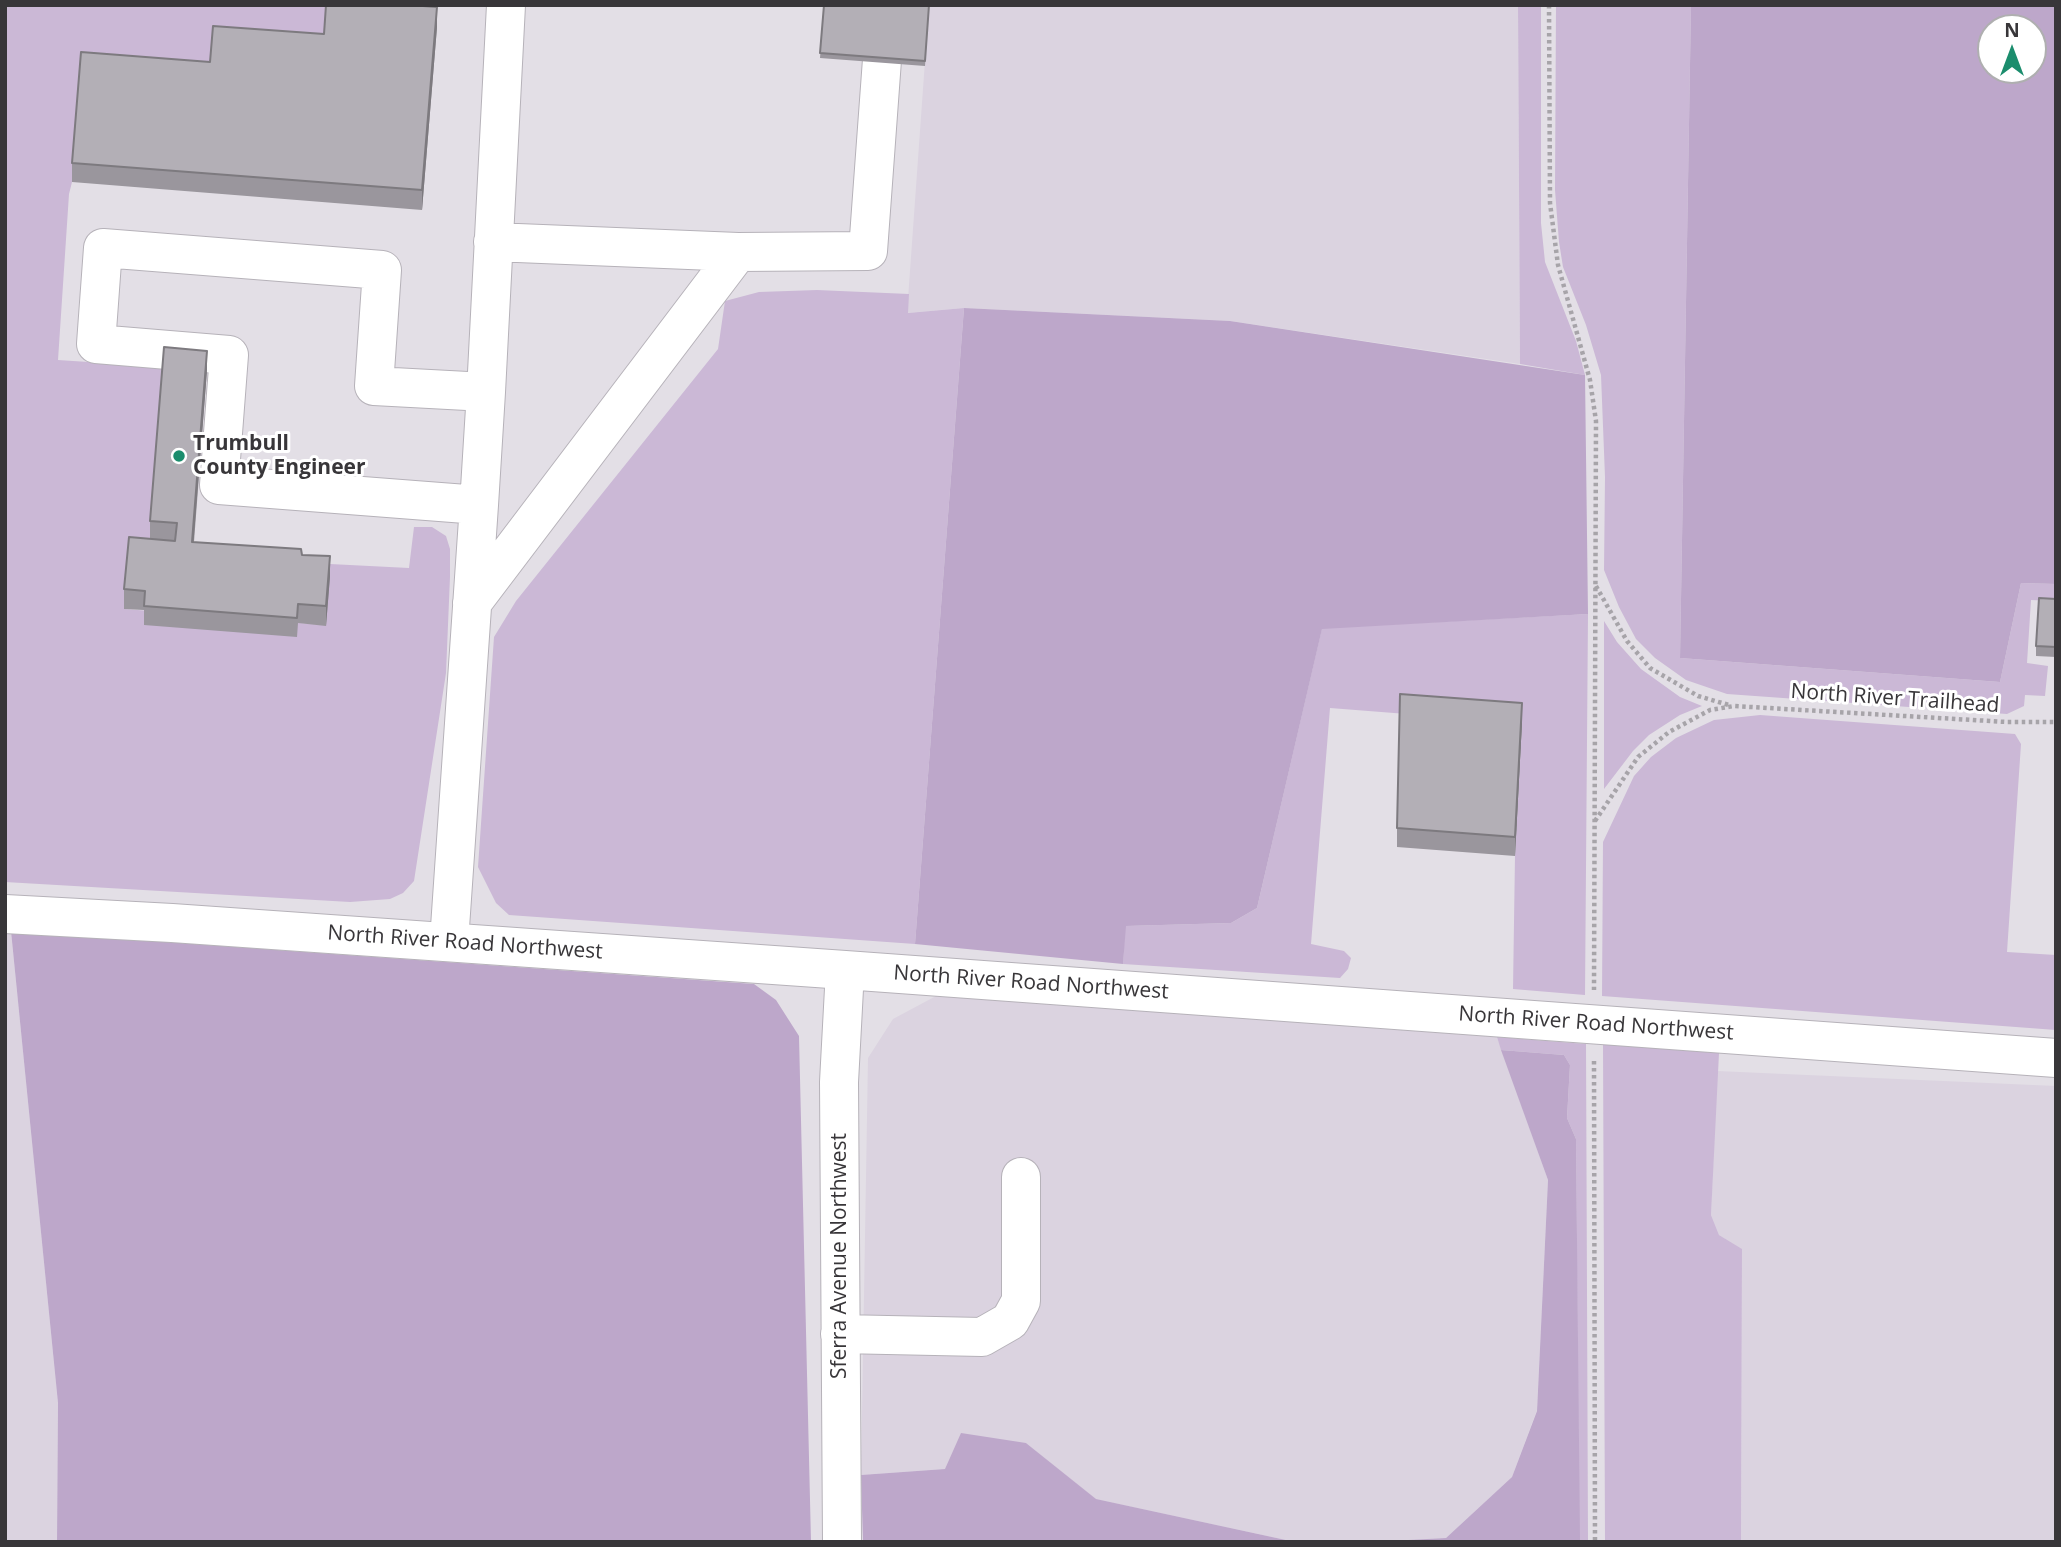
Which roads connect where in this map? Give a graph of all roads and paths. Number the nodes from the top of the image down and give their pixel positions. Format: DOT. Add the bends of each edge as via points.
graph roads {
  1 [pos="506,5"];
  2 [pos="886,5"];
  3 [pos="1549,5"];
  4 [pos="494,242"];
  5 [pos="738,252"];
  6 [pos="486,392"];
  7 [pos="479,505"];
  8 [pos="1595,585"];
  9 [pos="472,603"];
  10 [pos="1732,706"];
  11 [pos="2056,722"];
  12 [pos="1594,823"];
  13 [pos="5,914"];
  14 [pos="449,942"];
  15 [pos="845,970"];
  16 [pos="1593,998"];
  17 [pos="1594,1058"];
  18 [pos="2056,1058"];
  19 [pos="1021,1177"];
  20 [pos="840,1334"];
  21 [pos="842,1542"];
  22 [pos="1595,1542"];
  1 -- 4 [label="street"];
  2 -- 5 [label="street" via="868,251"];
  3 -- 8 [label="path" via="1550,203 1558,265 1590,380 1596,421"];
  4 -- 5 [label="street"];
  4 -- 6 [label="street"];
  5 -- 9 [label="street"];
  6 -- 7 [label="street"];
  6 -- 7 [label="street" via="374,386 382,270 103,248 96,344 229,355 219,485"];
  7 -- 9 [label="street"];
  8 -- 10 [label="path, North River Trailhead" via="1627,641 1650,668 1698,696"];
  8 -- 12 [label="path"];
  9 -- 14 [label="street"];
  10 -- 11 [label="path, North River Trailhead"];
  10 -- 12 [label="path, North River Trailhead" via="1691,719 1652,745 1625,773"];
  12 -- 16 [label="path"];
  13 -- 14 [label="street, North River Road Northwest"];
  14 -- 15 [label="street, North River Road Northwest"];
  15 -- 18 [label="street, North River Road Northwest"];
  15 -- 20 [label="street, Sferra Avenue Northwest" via="839,1082"];
  17 -- 22 [label="path"];
  19 -- 20 [label="street" via="1021,1301 1010,1321 982,1337"];
  20 -- 21 [label="street, Sferra Avenue Northwest"];
}
